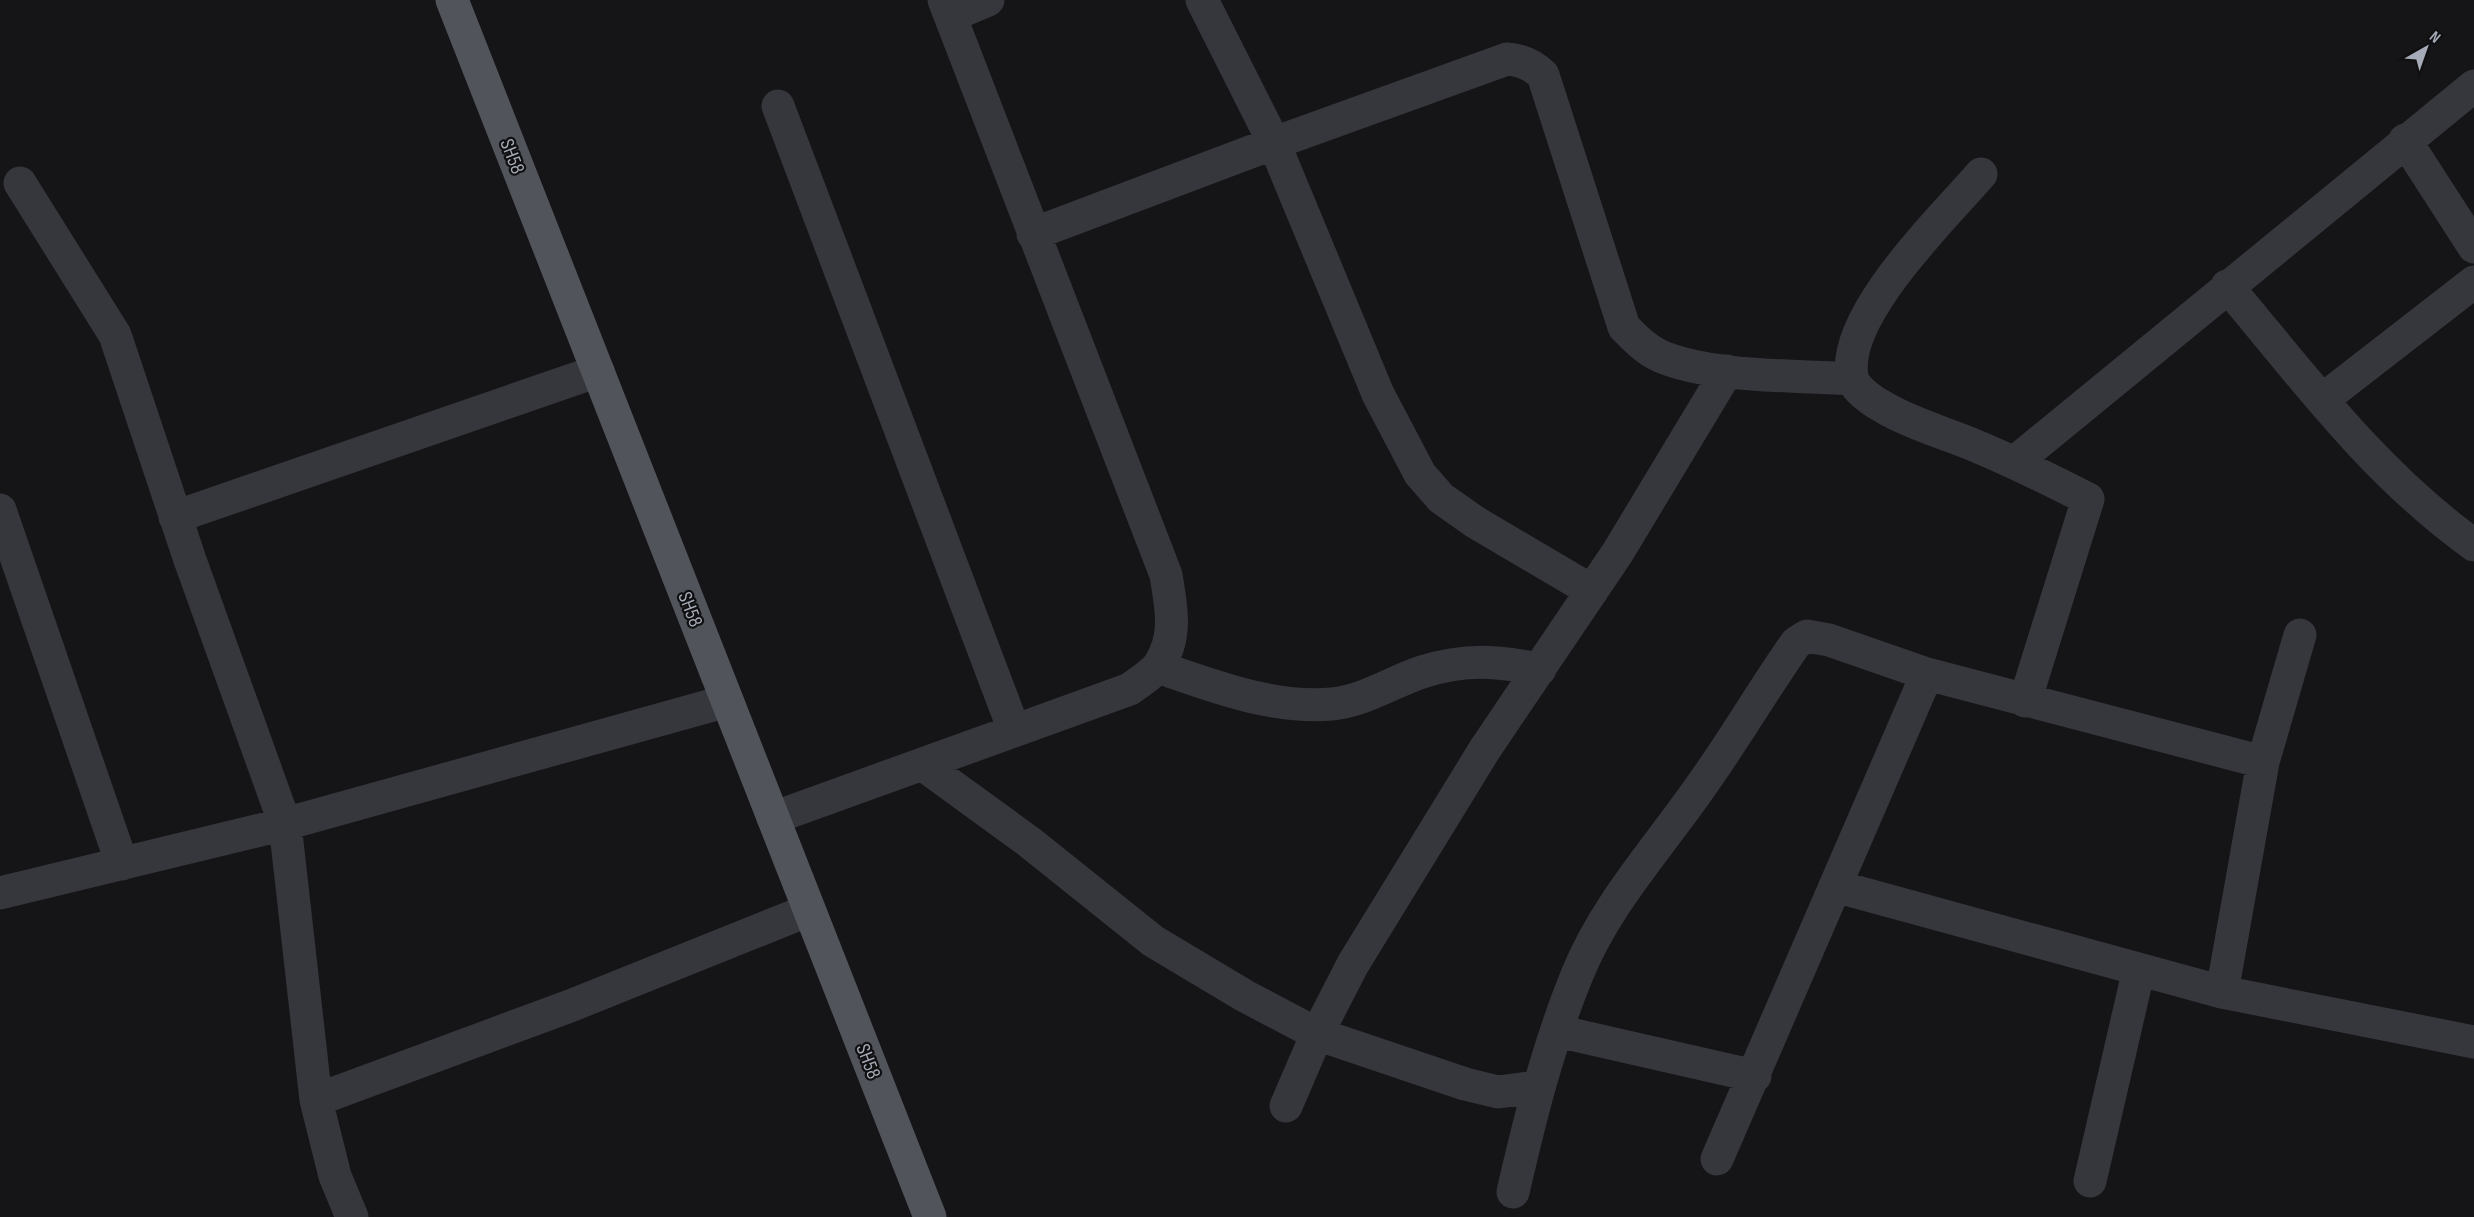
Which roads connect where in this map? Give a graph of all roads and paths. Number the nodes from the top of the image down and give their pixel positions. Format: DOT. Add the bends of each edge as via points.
graph roads {
  1 [pos="452,0"];
  2 [pos="987,0"];
  3 [pos="1202,0"];
  4 [pos="947,8"];
  5 [pos="2474,86"];
  6 [pos="778,106"];
  7 [pos="2405,140"];
  8 [pos="1274,142"];
  9 [pos="1981,174"];
  10 [pos="20,183"];
  11 [pos="1033,234"];
  12 [pos="2474,247"];
  13 [pos="2474,282"];
  14 [pos="2227,286"];
  15 [pos="1728,370"];
  16 [pos="598,371"];
  17 [pos="1852,379"];
  18 [pos="2322,400"];
  19 [pos="2015,462"];
  20 [pos="0,510"];
  21 [pos="175,517"];
  22 [pos="2474,545"];
  23 [pos="1592,591"];
  24 [pos="2300,636"];
  25 [pos="1158,667"];
  26 [pos="1539,669"];
  27 [pos="1927,674"];
  28 [pos="727,701"];
  29 [pos="2025,701"];
  30 [pos="1014,730"];
  31 [pos="2263,762"];
  32 [pos="922,764"];
  33 [pos="773,818"];
  34 [pos="285,824"];
  35 [pos="122,864"];
  36 [pos="1835,886"];
  37 [pos="0,893"];
  38 [pos="809,910"];
  39 [pos="2139,969"];
  40 [pos="2222,992"];
  41 [pos="1557,1031"];
  42 [pos="1317,1034"];
  43 [pos="2474,1042"];
  44 [pos="1755,1076"];
  45 [pos="1537,1087"];
  46 [pos="316,1100"];
  47 [pos="1286,1106"];
  48 [pos="1717,1159"];
  49 [pos="2090,1182"];
  50 [pos="1513,1192"];
  51 [pos="352,1217"];
  52 [pos="930,1217"];
  1 -- 16 [label="main road, SH58 / SH58"];
  2 -- 4 [label="street"];
  3 -- 8 [label="street"];
  4 -- 11 [label="street"];
  5 -- 7 [label="street"];
  6 -- 30 [label="street"];
  7 -- 12 [label="street"];
  7 -- 14 [label="street"];
  8 -- 11 [label="street"];
  8 -- 15 [label="street" via="1507,59 1535,66 1549,88 1624,327 1642,346 1660,356"];
  8 -- 23 [label="street" via="1378,394 1420,474 1441,498 1475,522"];
  9 -- 17 [label="street" via="1882,289 1863,323 1853,352"];
  10 -- 21 [label="street" via="115,336"];
  11 -- 25 [label="street" via="1166,575 1173,614 1170,641"];
  13 -- 18 [label="street"];
  14 -- 18 [label="street"];
  14 -- 19 [label="street"];
  15 -- 17 [label="street"];
  15 -- 23 [label="street"];
  16 -- 21 [label="street"];
  16 -- 28 [label="main road, SH58 / SH58"];
  17 -- 19 [label="street" via="1886,409"];
  18 -- 22 [label="street" via="2373,459 2431,514"];
  19 -- 29 [label="street" via="2088,500"];
  20 -- 35 [label="street"];
  21 -- 34 [label="street"];
  23 -- 26 [label="street"];
  24 -- 31 [label="street"];
  25 -- 26 [label="street" via="1232,692 1281,702 1332,704 1466,661"];
  25 -- 30 [label="street" via="1130,689"];
  26 -- 42 [label="street" via="1485,749 1353,964"];
  27 -- 29 [label="street"];
  27 -- 36 [label="street"];
  27 -- 41 [label="street" via="1822,638 1807,636 1796,643 1599,930 1577,974"];
  28 -- 33 [label="main road, SH58 / SH58"];
  28 -- 34 [label="street"];
  29 -- 31 [label="street"];
  30 -- 32 [label="street"];
  31 -- 40 [label="street"];
  32 -- 33 [label="street"];
  32 -- 42 [label="street" via="1028,841 1153,941"];
  33 -- 38 [label="main road, SH58 / SH58"];
  34 -- 35 [label="street"];
  34 -- 46 [label="street"];
  35 -- 37 [label="street"];
  36 -- 39 [label="street"];
  36 -- 44 [label="street"];
  38 -- 46 [label="street" via="570,1006"];
  38 -- 52 [label="main road, SH58 / SH58"];
  39 -- 40 [label="street"];
  39 -- 49 [label="street"];
  40 -- 43 [label="street"];
  41 -- 44 [label="street"];
  41 -- 45 [label="street"];
  42 -- 45 [label="street" via="1498,1092"];
  42 -- 47 [label="street"];
  44 -- 48 [label="street"];
  45 -- 50 [label="street"];
  46 -- 51 [label="street" via="335,1176"];
}
